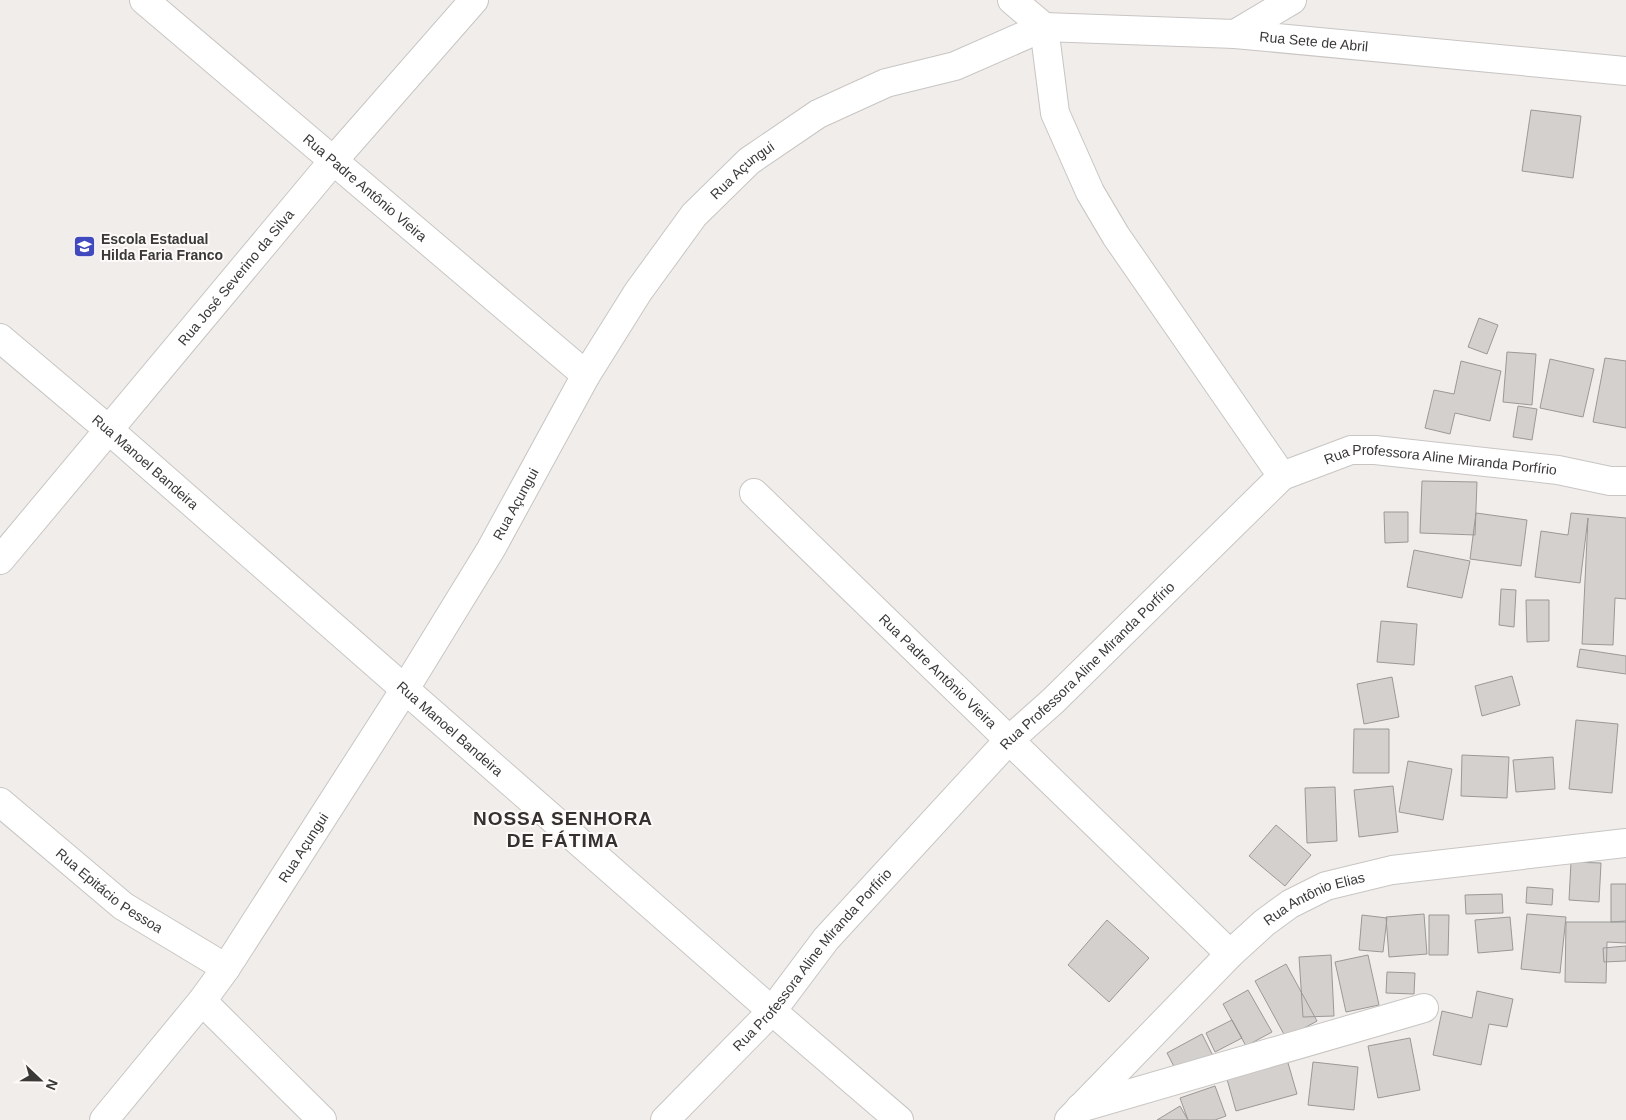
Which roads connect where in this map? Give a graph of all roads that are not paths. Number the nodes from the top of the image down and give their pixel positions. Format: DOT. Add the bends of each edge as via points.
graph roads {
  1 [pos="144,0"];
  2 [pos="474,0"];
  3 [pos="1012,0"];
  4 [pos="1292,0"];
  5 [pos="1044,27"];
  6 [pos="1235,34"];
  7 [pos="1626,72"];
  8 [pos="334,161"];
  9 [pos="0,338"];
  10 [pos="586,375"];
  11 [pos="109,430"];
  12 [pos="1282,476"];
  13 [pos="1626,481"];
  14 [pos="754,494"];
  15 [pos="0,560"];
  16 [pos="405,689"];
  17 [pos="1008,741"];
  18 [pos="0,802"];
  19 [pos="1626,843"];
  20 [pos="1230,954"];
  21 [pos="226,968"];
  22 [pos="202,1001"];
  23 [pos="1424,1008"];
  24 [pos="772,1011"];
  25 [pos="1074,1114"];
  26 [pos="104,1120"];
  27 [pos="322,1120"];
  28 [pos="665,1120"];
  29 [pos="899,1120"];
  1 -- 8 [label="street, Rua Padre Antônio Vieira"];
  2 -- 8 [label="street, Rua José Severino da Silva"];
  3 -- 5 [label="street"];
  4 -- 6 [label="street"];
  5 -- 6 [label="street, Rua Sete de Abril"];
  5 -- 10 [label="street, Rua Açungui" via="955,66 886,83 818,114 748,161 694,215 638,292"];
  5 -- 12 [label="street" via="1055,114 1090,192 1116,236"];
  6 -- 7 [label="street, Rua Sete de Abril"];
  8 -- 10 [label="street, Rua Padre Antônio Vieira"];
  8 -- 11 [label="street, Rua José Severino da Silva"];
  9 -- 11 [label="street, Rua Manoel Bandeira"];
  10 -- 16 [label="street, Rua Açungui" via="491,549"];
  11 -- 15 [label="street, Rua José Severino da Silva"];
  11 -- 16 [label="street, Rua Manoel Bandeira"];
  12 -- 13 [label="street, Rua Professora Aline Miranda Porfírio" via="1351,450 1375,450 1558,470 1610,481"];
  12 -- 17 [label="street, Rua Professora Aline Miranda Porfírio" via="1053,702"];
  14 -- 17 [label="street, Rua Padre Antônio Vieira"];
  16 -- 21 [label="street, Rua Açungui"];
  16 -- 24 [label="street, Rua Manoel Bandeira"];
  17 -- 20 [label="street, Rua Padre Antônio Vieira"];
  17 -- 24 [label="street, Rua Professora Aline Miranda Porfírio" via="826,939"];
  18 -- 21 [label="street, Rua Epitácio Pessoa" via="123,906"];
  19 -- 20 [label="street, Rua Antônio Elias" via="1392,870 1326,886 1290,904"];
  20 -- 25 [label="street, Rua Antônio Elias"];
  21 -- 22 [label="street, Rua Açungui"];
  22 -- 26 [label="street, Rua Açungui"];
  22 -- 27 [label="street"];
  23 -- 25 [label="street, Rua Antônio Elias"];
  24 -- 28 [label="street, Rua Professora Aline Miranda Porfírio"];
  24 -- 29 [label="street, Rua Manoel Bandeira"];
}
